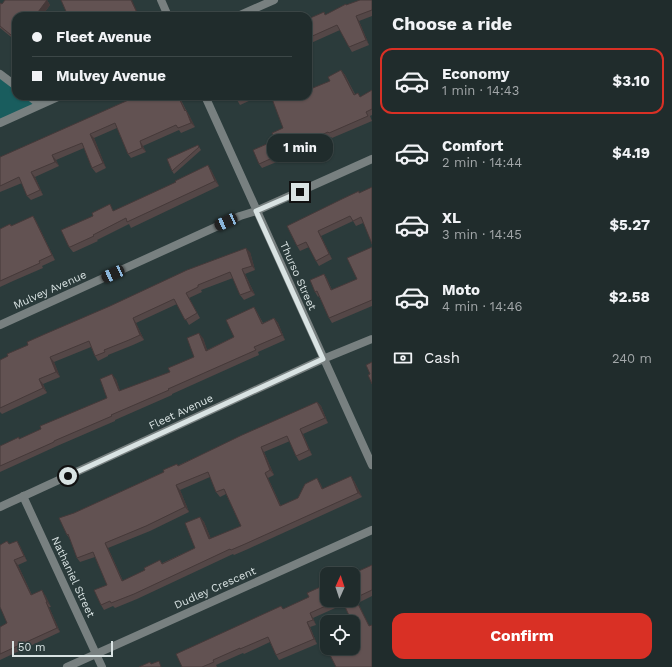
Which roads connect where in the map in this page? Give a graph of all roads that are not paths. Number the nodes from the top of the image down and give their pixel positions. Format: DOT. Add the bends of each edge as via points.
graph roads {
  1 [pos="161,0"];
  2 [pos="274,0"];
  3 [pos="166,12"];
  4 [pos="247,12"];
  5 [pos="0,74"];
  6 [pos="12,83"];
  7 [pos="34,100"];
  8 [pos="51,100"];
  9 [pos="206,100"];
  10 [pos="40,105"];
  11 [pos="0,124"];
  12 [pos="372,159"];
  13 [pos="256,211"];
  14 [pos="0,325"];
  15 [pos="372,339"];
  16 [pos="323,359"];
  17 [pos="372,465"];
  18 [pos="23,496"];
  19 [pos="0,507"];
  20 [pos="372,530"];
  21 [pos="96,654"];
  22 [pos="67,667"];
  23 [pos="102,667"];
  1 -- 3 [label="street"];
  2 -- 4 [label="street"];
  5 -- 6 [label="street"];
  7 -- 10 [label="street"];
  8 -- 10 [label="street"];
  9 -- 13 [label="street, Thurso Street"];
  10 -- 11 [label="street"];
  12 -- 13 [label="street, Mulvey Avenue"];
  13 -- 14 [label="street, Mulvey Avenue"];
  13 -- 16 [label="street, Thurso Street"];
  15 -- 16 [label="street, Fleet Avenue"];
  16 -- 17 [label="street, Thurso Street"];
  16 -- 18 [label="street, Fleet Avenue"];
  18 -- 19 [label="street, Fleet Avenue"];
  18 -- 21 [label="street, Nathaniel Street"];
  20 -- 21 [label="street, Dudley Crescent"];
  21 -- 22 [label="street, Dudley Crescent"];
  21 -- 23 [label="street, Nathaniel Street"];
}
